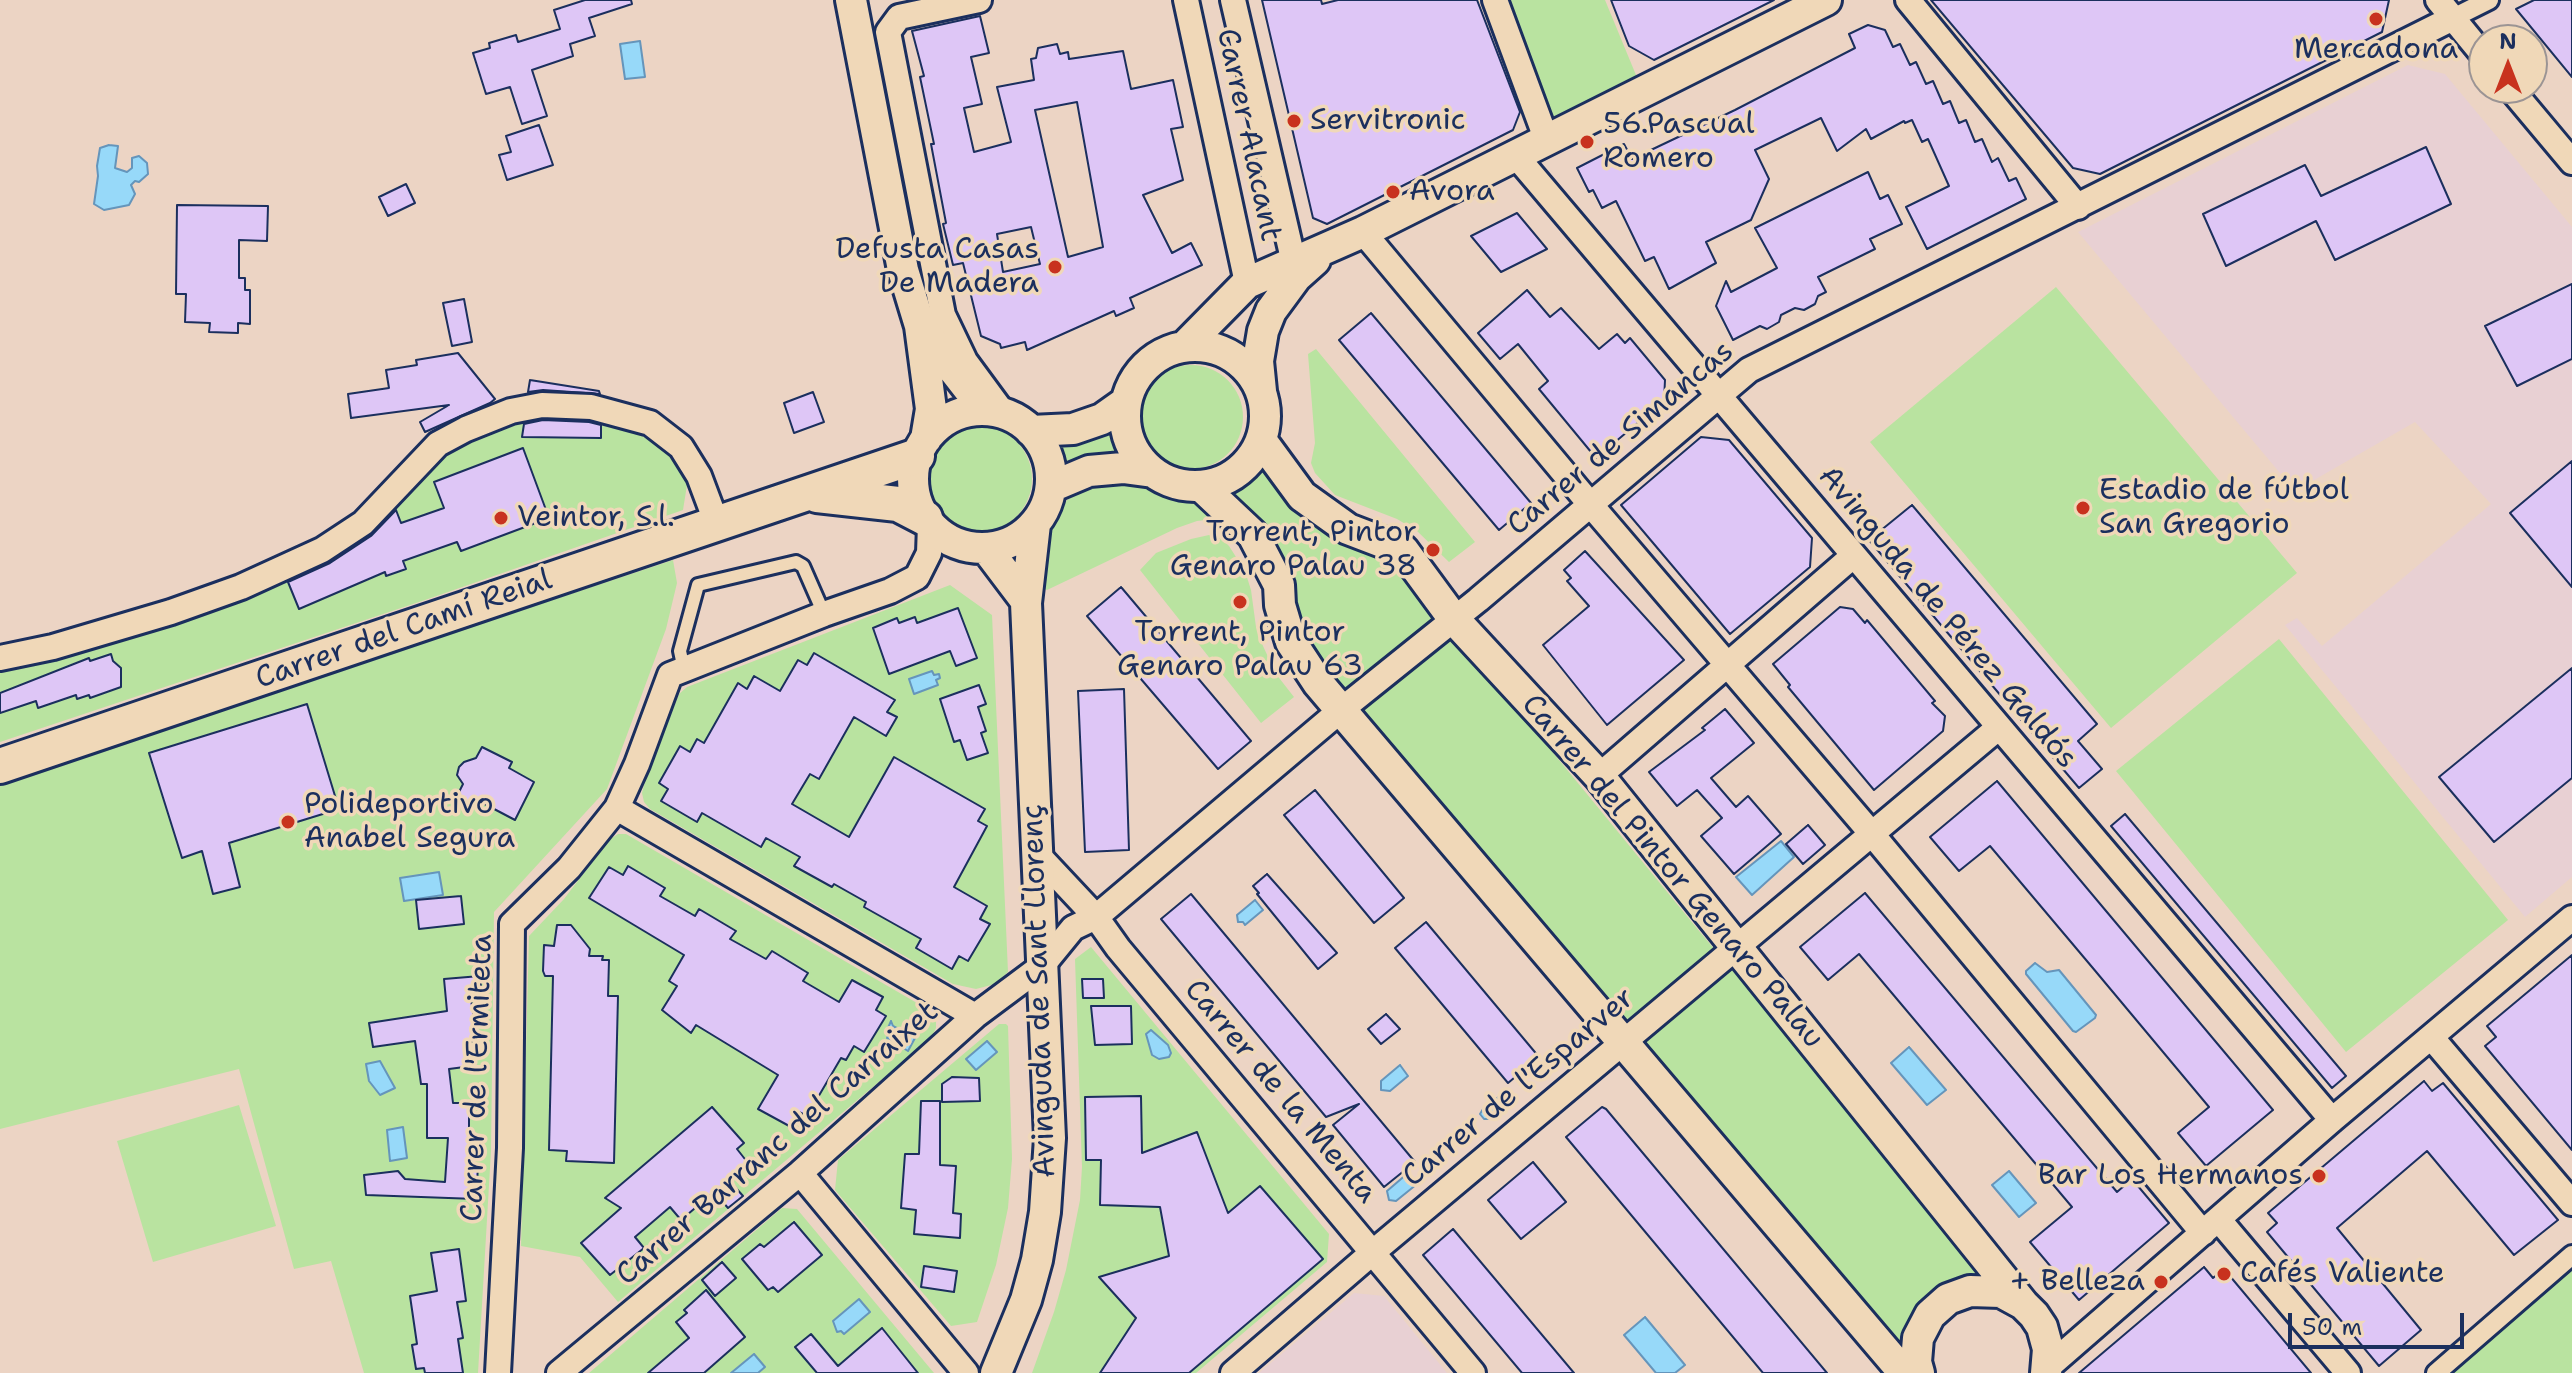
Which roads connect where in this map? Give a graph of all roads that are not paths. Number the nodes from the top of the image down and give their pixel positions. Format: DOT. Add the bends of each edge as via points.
graph roads {
  1 [pos="851,0"];
  2 [pos="979,0"];
  3 [pos="1186,0"];
  4 [pos="1233,0"];
  5 [pos="1495,0"];
  6 [pos="1826,0"];
  7 [pos="1908,0"];
  8 [pos="2489,0"];
  9 [pos="2445,9"];
  10 [pos="2468,37"];
  11 [pos="2523,104"];
  12 [pos="1547,141"];
  13 [pos="1516,156"];
  14 [pos="2572,162"];
  15 [pos="2078,207"];
  16 [pos="1363,232"];
  17 [pos="1330,247"];
  18 [pos="1294,263"];
  19 [pos="1247,283"];
  20 [pos="920,326"];
  21 [pos="1185,346"];
  22 [pos="1261,391"];
  23 [pos="1717,396"];
  24 [pos="1126,402"];
  25 [pos="994,412"];
  26 [pos="1031,431"];
  27 [pos="1261,440"];
  28 [pos="922,447"];
  29 [pos="1153,472"];
  30 [pos="1201,486"];
  31 [pos="1051,487"];
  32 [pos="808,495"];
  33 [pos="1590,504"];
  34 [pos="928,521"];
  35 [pos="717,524"];
  36 [pos="1035,524"];
  37 [pos="986,548"];
  38 [pos="1853,556"];
  39 [pos="1026,601"];
  40 [pos="824,614"];
  41 [pos="1453,618"];
  42 [pos="0,658"];
  43 [pos="1728,666"];
  44 [pos="684,670"];
  45 [pos="1341,710"];
  46 [pos="1998,728"];
  47 [pos="0,766"];
  48 [pos="1599,776"];
  49 [pos="617,808"];
  50 [pos="1872,834"];
  51 [pos="1037,854"];
  52 [pos="1096,917"];
  53 [pos="2572,918"];
  54 [pos="1739,947"];
  55 [pos="1042,966"];
  56 [pos="975,1016"];
  57 [pos="2432,1038"];
  58 [pos="1622,1043"];
  59 [pos="2332,1120"];
  60 [pos="800,1173"];
  61 [pos="2572,1203"];
  62 [pos="2211,1226"];
  63 [pos="1372,1253"];
  64 [pos="2572,1255"];
  65 [pos="2023,1304"];
  66 [pos="2047,1370"];
  67 [pos="498,1373"];
  68 [pos="559,1373"];
  69 [pos="966,1373"];
  70 [pos="996,1373"];
  71 [pos="1233,1373"];
  72 [pos="1473,1373"];
  73 [pos="1904,1373"];
  74 [pos="1919,1373"];
  75 [pos="2348,1373"];
  76 [pos="2436,1373"];
  1 -- 20 [label="street" via="903,270"];
  2 -- 25 [label="street" via="899,17 888,32 943,315"];
  3 -- 19 [label="street, Carrer Alacant"];
  4 -- 18 [label="street"];
  5 -- 12 [label="street"];
  6 -- 12 [label="street"];
  7 -- 15 [label="street"];
  8 -- 9 [label="street"];
  9 -- 10 [label="street"];
  9 -- 15 [label="street, Carrer de Simancas"];
  11 -- 14 [label="street"];
  12 -- 13 [label="street"];
  13 -- 16 [label="street"];
  13 -- 23 [label="street, Avinguda de Pérez Galdós"];
  15 -- 23 [label="street, Carrer de Simancas" via="1749,370"];
  16 -- 17 [label="street"];
  16 -- 33 [label="street"];
  17 -- 18 [label="street"];
  17 -- 22 [label="street" via="1296,277 1271,311 1258,361"];
  18 -- 19 [label="street"];
  19 -- 21 [label="street"];
  20 -- 25 [label="street"];
  20 -- 28 [label="street" via="931,409"];
  21 -- 22 [label="street" via="1227,353 1247,369"];
  21 -- 24 [label="street" via="1140,371"];
  22 -- 27 [label="street"];
  23 -- 33 [label="street, Carrer de Simancas"];
  23 -- 38 [label="street, Avinguda de Pérez Galdós"];
  24 -- 26 [label="street" via="1102,419 1073,429"];
  24 -- 29 [label="street" via="1132,448"];
  25 -- 26 [label="street"];
  25 -- 28 [label="street" via="963,413 942,423"];
  26 -- 31 [label="street" via="1050,466"];
  27 -- 30 [label="street" via="1231,476"];
  27 -- 41 [label="street, Carrer del Pintor Genaro Palau" via="1302,496 1348,529 1403,550"];
  28 -- 32 [label="main road, Carrer del Camí Reial"];
  28 -- 34 [label="street" via="913,477"];
  29 -- 30 [label="street"];
  29 -- 31 [label="street" via="1089,471"];
  30 -- 45 [label="street" via="1253,535 1279,585 1291,642"];
  31 -- 36 [label="street"];
  32 -- 34 [label="main road, Carrer del Camí Reial" via="898,504"];
  32 -- 35 [label="main road, Carrer del Camí Reial"];
  33 -- 41 [label="street, Carrer de Simancas"];
  33 -- 43 [label="street"];
  34 -- 37 [label="street" via="956,543"];
  34 -- 40 [label="street, Carrer de l'Ermiteta" via="929,553 917,577"];
  35 -- 42 [label="street" via="699,476 681,447 650,423 591,407 542,405 511,411 438,444 363,523 322,550 171,612"];
  35 -- 47 [label="main road, Carrer del Camí Reial"];
  36 -- 37 [label="street" via="1021,536"];
  36 -- 39 [label="street, Avinguda de Sant Llorenç"];
  37 -- 39 [label="street"];
  38 -- 43 [label="street"];
  38 -- 46 [label="street, Avinguda de Pérez Galdós"];
  39 -- 51 [label="street, Avinguda de Sant Llorenç"];
  40 -- 44 [label="street, Carrer de l'Ermiteta"];
  40 -- 44 [label="lane" via="803,566 796,562 698,585 680,651"];
  41 -- 45 [label="street, Carrer de Simancas"];
  41 -- 48 [label="street, Carrer del Pintor Genaro Palau"];
  43 -- 48 [label="street"];
  43 -- 50 [label="street"];
  44 -- 49 [label="street, Carrer de l'Ermiteta" via="670,675"];
  45 -- 52 [label="street, Carrer de Simancas"];
  45 -- 58 [label="street"];
  46 -- 50 [label="street, Carrer de l'Esparver"];
  46 -- 59 [label="street, Avinguda de Pérez Galdós"];
  48 -- 54 [label="street, Carrer del Pintor Genaro Palau"];
  49 -- 56 [label="street"];
  49 -- 67 [label="street, Carrer de l'Ermiteta" via="569,868 512,924 510,1148"];
  50 -- 54 [label="street, Carrer de l'Esparver"];
  50 -- 62 [label="street"];
  51 -- 52 [label="street, Carrer de la Menta"];
  51 -- 55 [label="street, Avinguda de Sant Llorenç"];
  52 -- 55 [label="street, Carrer de Simancas" via="1073,928"];
  52 -- 63 [label="street, Carrer de la Menta"];
  53 -- 57 [label="street"];
  54 -- 58 [label="street, Carrer de l'Esparver"];
  54 -- 65 [label="street, Carrer del Pintor Genaro Palau"];
  55 -- 56 [label="street, Carrer Barranc del Carraixet"];
  55 -- 70 [label="street, Avinguda de Sant Llorenç" via="1050,1138 1045,1212 1026,1300"];
  56 -- 60 [label="street, Carrer Barranc del Carraixet"];
  57 -- 59 [label="street"];
  57 -- 61 [label="street"];
  58 -- 63 [label="street, Carrer de l'Esparver"];
  58 -- 73 [label="street"];
  59 -- 62 [label="street"];
  60 -- 68 [label="street, Carrer Barranc del Carraixet"];
  60 -- 69 [label="street"];
  62 -- 66 [label="street"];
  62 -- 75 [label="street"];
  63 -- 71 [label="street, Carrer de l'Esparver"];
  63 -- 72 [label="street, Carrer de la Menta"];
  64 -- 76 [label="street"];
  65 -- 66 [label="street, Carrer del Pintor Genaro Palau" via="2042,1327"];
  65 -- 74 [label="street" via="2001,1292 1970,1291 1948,1299 1930,1315 1918,1338"];
}
